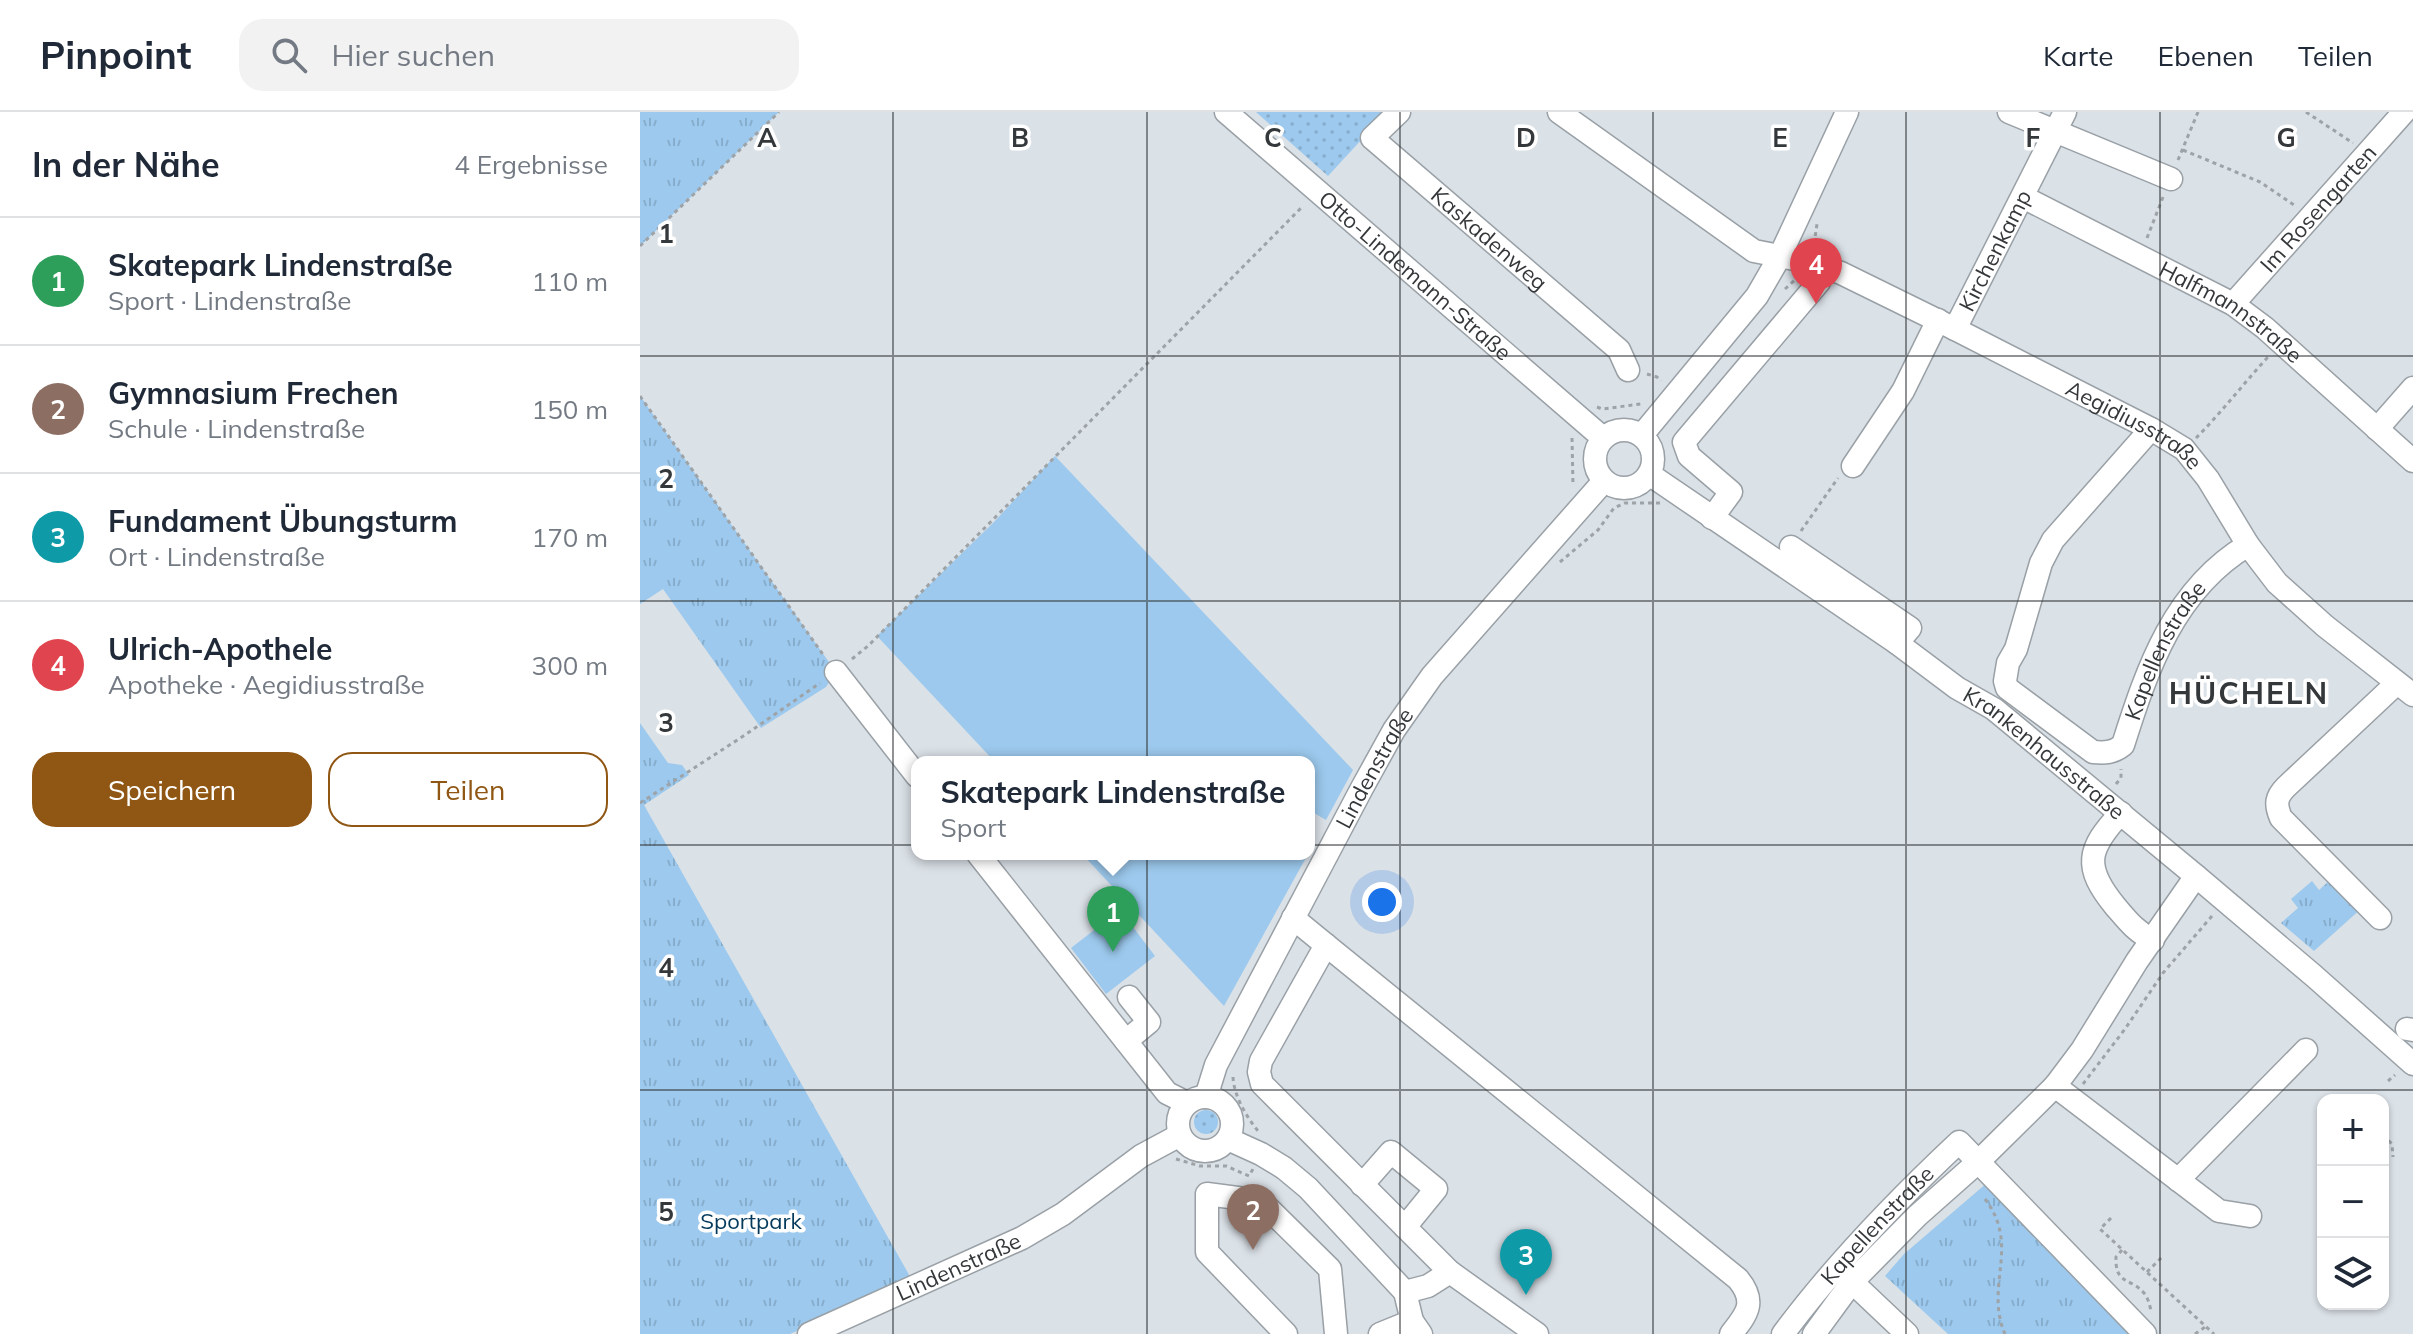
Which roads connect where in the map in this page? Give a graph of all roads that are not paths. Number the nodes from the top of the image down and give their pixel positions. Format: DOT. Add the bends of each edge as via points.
graph roads {
  1 [pos="1226,112"];
  2 [pos="1399,112"];
  3 [pos="1559,112"];
  4 [pos="1847,112"];
  5 [pos="2009,112"];
  6 [pos="2404,112"];
  7 [pos="2061,122"];
  8 [pos="2171,179"];
  9 [pos="2023,197"];
  10 [pos="1780,256"];
  11 [pos="1817,264"];
  12 [pos="2233,304"];
  13 [pos="1946,324"];
  14 [pos="1628,370"];
  15 [pos="2413,388"];
  16 [pos="2151,429"];
  17 [pos="2377,429"];
  18 [pos="1642,435"];
  19 [pos="1603,438"];
  20 [pos="2413,461"];
  21 [pos="1853,466"];
  22 [pos="1649,474"];
  23 [pos="1604,481"];
  24 [pos="1712,518"];
  25 [pos="2248,545"];
  26 [pos="1791,547"];
  27 [pos="1897,643"];
  28 [pos="836,672"];
  29 [pos="2405,689"];
  30 [pos="911,768"];
  31 [pos="2113,806"];
  32 [pos="983,860"];
  33 [pos="2196,876"];
  34 [pos="1293,918"];
  35 [pos="2380,918"];
  36 [pos="2153,940"];
  37 [pos="1326,945"];
  38 [pos="1129,997"];
  39 [pos="1126,1041"];
  40 [pos="2306,1050"];
  41 [pos="2413,1064"];
  42 [pos="2063,1092"];
  43 [pos="1197,1100"];
  44 [pos="1173,1139"];
  45 [pos="1228,1139"];
  46 [pos="1971,1169"];
  47 [pos="2178,1180"];
  48 [pos="1362,1185"];
  49 [pos="2250,1216"];
  50 [pos="1405,1227"];
  51 [pos="1450,1272"];
  52 [pos="1852,1282"];
  53 [pos="1405,1292"];
  54 [pos="2149,1326"];
  55 [pos="1417,1328"];
  56 [pos="809,1334"];
  57 [pos="1286,1334"];
  58 [pos="1336,1334"];
  59 [pos="1380,1334"];
  60 [pos="1537,1334"];
  61 [pos="1731,1334"];
  62 [pos="1783,1334"];
  63 [pos="1814,1334"];
  64 [pos="1907,1334"];
  1 -- 19 [label="street, Otto-Lindemann-Straße"];
  2 -- 14 [label="street, Kaskadenweg" via="1372,138 1619,350"];
  3 -- 10 [label="street" via="1754,251"];
  4 -- 10 [label="street"];
  5 -- 7 [label="street"];
  6 -- 12 [label="street, Im Rosengarten"];
  7 -- 8 [label="street"];
  7 -- 9 [label="street, Kirchenkamp"];
  9 -- 12 [label="street, Halfmannstraße"];
  9 -- 13 [label="street, Kirchenkamp"];
  10 -- 11 [label="street, Aegidiusstraße"];
  10 -- 18 [label="street" via="1757,296"];
  11 -- 13 [label="street, Aegidiusstraße"];
  11 -- 24 [label="street" via="1819,282 1684,442 1689,456 1731,492"];
  12 -- 17 [label="street, Halfmannstraße"];
  13 -- 16 [label="street, Aegidiusstraße"];
  13 -- 21 [label="street, Kirchenkamp"];
  15 -- 17 [label="street"];
  16 -- 25 [label="street, Aegidiusstraße" via="2184,449"];
  16 -- 25 [label="street, Kapellenstraße" via="2053,540 2008,663 2007,688 2093,752 2115,751 2123,745 2143,682 2181,607 2231,555"];
  17 -- 20 [label="street, Halfmannstraße"];
  18 -- 19 [label="street" via="1617,430"];
  18 -- 22 [label="street" via="1653,453"];
  19 -- 23 [label="street" via="1595,464"];
  22 -- 23 [label="street" via="1623,489"];
  22 -- 24 [label="street, Krankenhausstraße"];
  23 -- 34 [label="street, Lindenstraße" via="1432,676 1388,742"];
  24 -- 27 [label="street, Krankenhausstraße"];
  25 -- 29 [label="street, Aegidiusstraße" via="2277,583"];
  26 -- 27 [label="street" via="1910,628"];
  27 -- 31 [label="street, Krankenhausstraße" via="1994,709"];
  28 -- 30 [label="street"];
  29 -- 35 [label="street" via="2277,796 2281,818"];
  31 -- 33 [label="street, Krankenhausstraße"];
  31 -- 36 [label="street" via="2094,850 2092,870 2132,926"];
  32 -- 39 [label="street"];
  33 -- 36 [label="street, Kapellenstraße"];
  33 -- 41 [label="street, Krankenhausstraße"];
  34 -- 37 [label="street"];
  34 -- 43 [label="street, Lindenstraße"];
  36 -- 42 [label="street, Kapellenstraße" via="2082,1050"];
  37 -- 48 [label="street" via="1259,1072 1269,1093"];
  37 -- 61 [label="street" via="1738,1279 1750,1301"];
  38 -- 39 [label="street" via="1149,1022"];
  39 -- 43 [label="street" via="1167,1093"];
  40 -- 47 [label="street"];
  42 -- 46 [label="street, Kapellenstraße"];
  42 -- 47 [label="street"];
  43 -- 44 [label="street, Lindenstraße" via="1178,1121"];
  43 -- 45 [label="street" via="1223,1103 1231,1114"];
  44 -- 45 [label="street" via="1203,1151"];
  44 -- 56 [label="street, Lindenstraße" via="1022,1238"];
  45 -- 53 [label="street" via="1284,1168 1308,1188"];
  46 -- 52 [label="street, Kapellenstraße"];
  46 -- 54 [label="street"];
  46 -- 62 [label="street, Kapellenstraße" via="1959,1142 1868,1231"];
  47 -- 49 [label="street" via="2219,1211"];
  48 -- 50 [label="street"];
  48 -- 50 [label="street" via="1391,1152 1436,1189"];
  50 -- 51 [label="street"];
  51 -- 53 [label="street"];
  51 -- 60 [label="street"];
  52 -- 63 [label="street, Kapellenstraße"];
  52 -- 64 [label="street"];
  53 -- 55 [label="street"];
  55 -- 59 [label="street"];
  57 -- 58 [label="street" via="1207,1252 1207,1194 1268,1208 1330,1269"];
}
